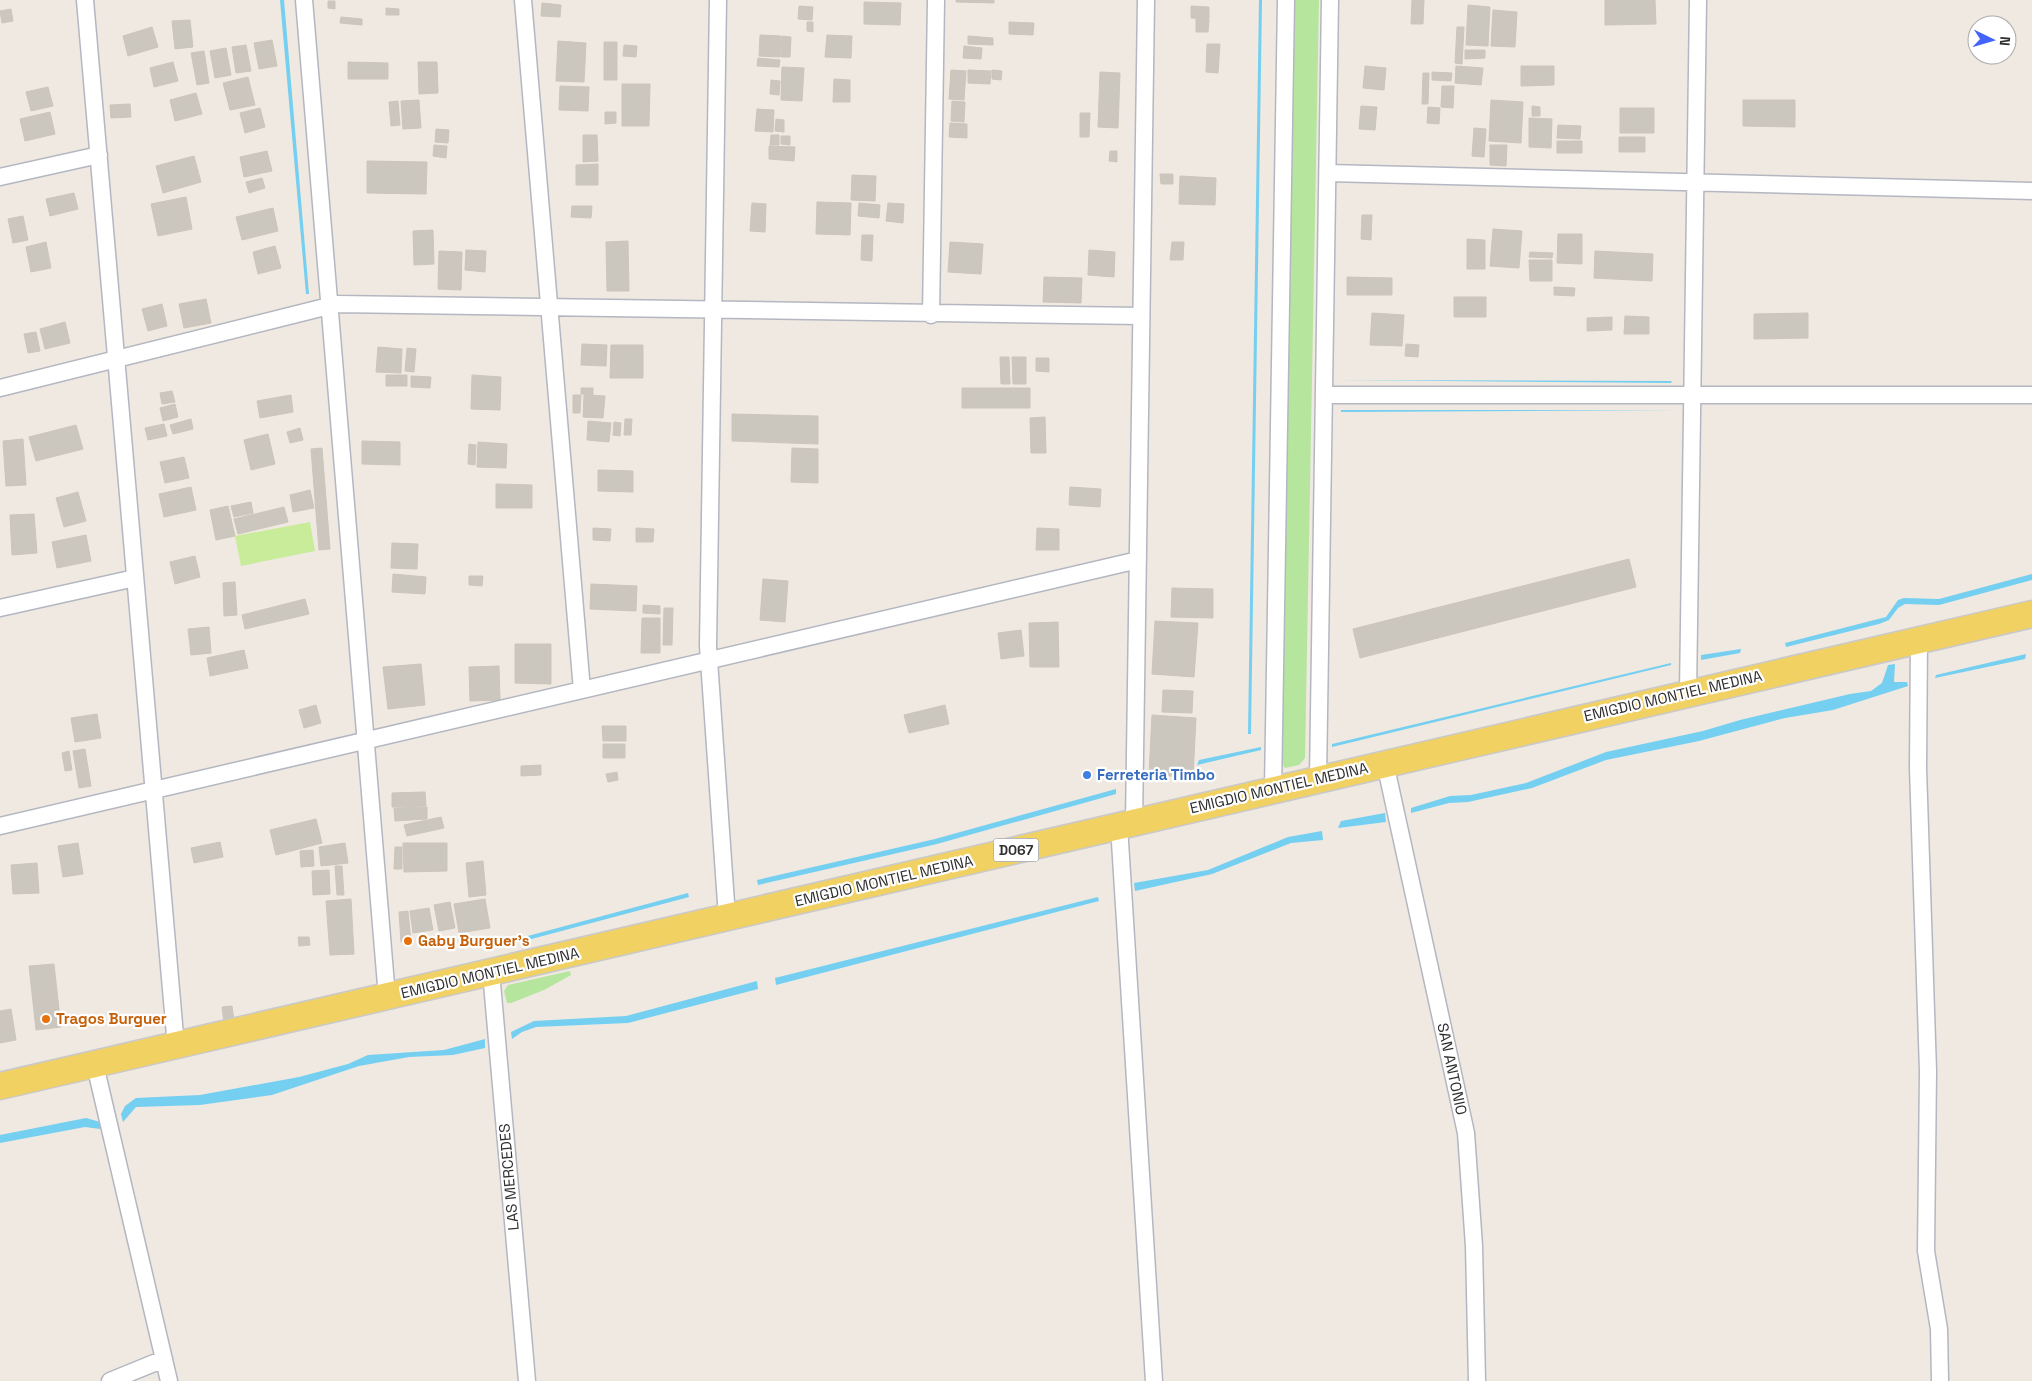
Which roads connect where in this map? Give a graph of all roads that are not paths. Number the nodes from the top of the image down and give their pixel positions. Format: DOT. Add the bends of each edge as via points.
graph roads {
  1 [pos="86,0"];
  2 [pos="304,0"];
  3 [pos="523,0"];
  4 [pos="718,0"];
  5 [pos="936,0"];
  6 [pos="1146,0"];
  7 [pos="1286,0"];
  8 [pos="1330,0"];
  9 [pos="1698,0"];
  10 [pos="99,154"];
  11 [pos="1328,174"];
  12 [pos="0,177"];
  13 [pos="1696,182"];
  14 [pos="2032,191"];
  15 [pos="330,306"];
  16 [pos="549,307"];
  17 [pos="713,310"];
  18 [pos="932,315"];
  19 [pos="1141,316"];
  20 [pos="117,359"];
  21 [pos="0,388"];
  22 [pos="1324,395"];
  23 [pos="1692,395"];
  24 [pos="2032,395"];
  25 [pos="1138,560"];
  26 [pos="135,578"];
  27 [pos="0,608"];
  28 [pos="2032,614"];
  29 [pos="1919,639"];
  30 [pos="708,660"];
  31 [pos="582,690"];
  32 [pos="1688,693"];
  33 [pos="365,740"];
  34 [pos="1385,763"];
  35 [pos="1318,779"];
  36 [pos="154,790"];
  37 [pos="1273,790"];
  38 [pos="1126,824"];
  39 [pos="0,826"];
  40 [pos="727,917"];
  41 [pos="491,972"];
  42 [pos="387,997"];
  43 [pos="176,1047"];
  44 [pos="95,1065"];
  45 [pos="0,1086"];
  46 [pos="164,1359"];
  47 [pos="1940,1380"];
  48 [pos="110,1381"];
  49 [pos="169,1381"];
  50 [pos="526,1381"];
  51 [pos="1154,1381"];
  52 [pos="1477,1381"];
  1 -- 10 [label="street"];
  2 -- 15 [label="street"];
  3 -- 16 [label="street"];
  4 -- 17 [label="street"];
  5 -- 18 [label="street"];
  6 -- 19 [label="street"];
  7 -- 37 [label="street"];
  8 -- 11 [label="street"];
  9 -- 13 [label="street"];
  10 -- 12 [label="street"];
  10 -- 20 [label="street"];
  11 -- 13 [label="street"];
  11 -- 22 [label="street"];
  13 -- 14 [label="street"];
  13 -- 23 [label="street"];
  15 -- 16 [label="street"];
  15 -- 20 [label="street"];
  15 -- 33 [label="street"];
  16 -- 17 [label="street"];
  16 -- 31 [label="street"];
  17 -- 18 [label="street"];
  17 -- 30 [label="street"];
  18 -- 19 [label="street"];
  19 -- 25 [label="street"];
  20 -- 21 [label="street"];
  20 -- 26 [label="street"];
  22 -- 23 [label="street"];
  22 -- 35 [label="street"];
  23 -- 24 [label="street"];
  23 -- 32 [label="street"];
  25 -- 30 [label="street"];
  25 -- 38 [label="street"];
  26 -- 27 [label="street"];
  26 -- 36 [label="street"];
  28 -- 29 [label="main road, EMIGDIO MONTIEL MEDINA / D067"];
  29 -- 32 [label="main road, EMIGDIO MONTIEL MEDINA / D067"];
  29 -- 47 [label="street" via="1918,768 1928,1071 1926,1251 1939,1329"];
  30 -- 31 [label="street"];
  30 -- 40 [label="street"];
  31 -- 33 [label="street"];
  32 -- 34 [label="main road, EMIGDIO MONTIEL MEDINA / D067"];
  33 -- 36 [label="street"];
  33 -- 42 [label="street"];
  34 -- 35 [label="main road, EMIGDIO MONTIEL MEDINA / D067"];
  34 -- 52 [label="street, SAN ANTONIO" via="1466,1134 1474,1246"];
  35 -- 37 [label="main road, EMIGDIO MONTIEL MEDINA / D067"];
  36 -- 39 [label="street"];
  36 -- 43 [label="street"];
  37 -- 38 [label="main road, EMIGDIO MONTIEL MEDINA / D067"];
  38 -- 40 [label="main road, EMIGDIO MONTIEL MEDINA / D067"];
  38 -- 51 [label="street"];
  40 -- 41 [label="main road, EMIGDIO MONTIEL MEDINA / D067"];
  41 -- 42 [label="main road, EMIGDIO MONTIEL MEDINA / D067"];
  41 -- 50 [label="street, LAS MERCEDES"];
  42 -- 43 [label="main road, EMIGDIO MONTIEL MEDINA / D067"];
  43 -- 44 [label="main road, EMIGDIO MONTIEL MEDINA / D067"];
  44 -- 45 [label="main road, EMIGDIO MONTIEL MEDINA / D067"];
  44 -- 46 [label="street"];
  46 -- 48 [label="street"];
  46 -- 49 [label="street"];
}
